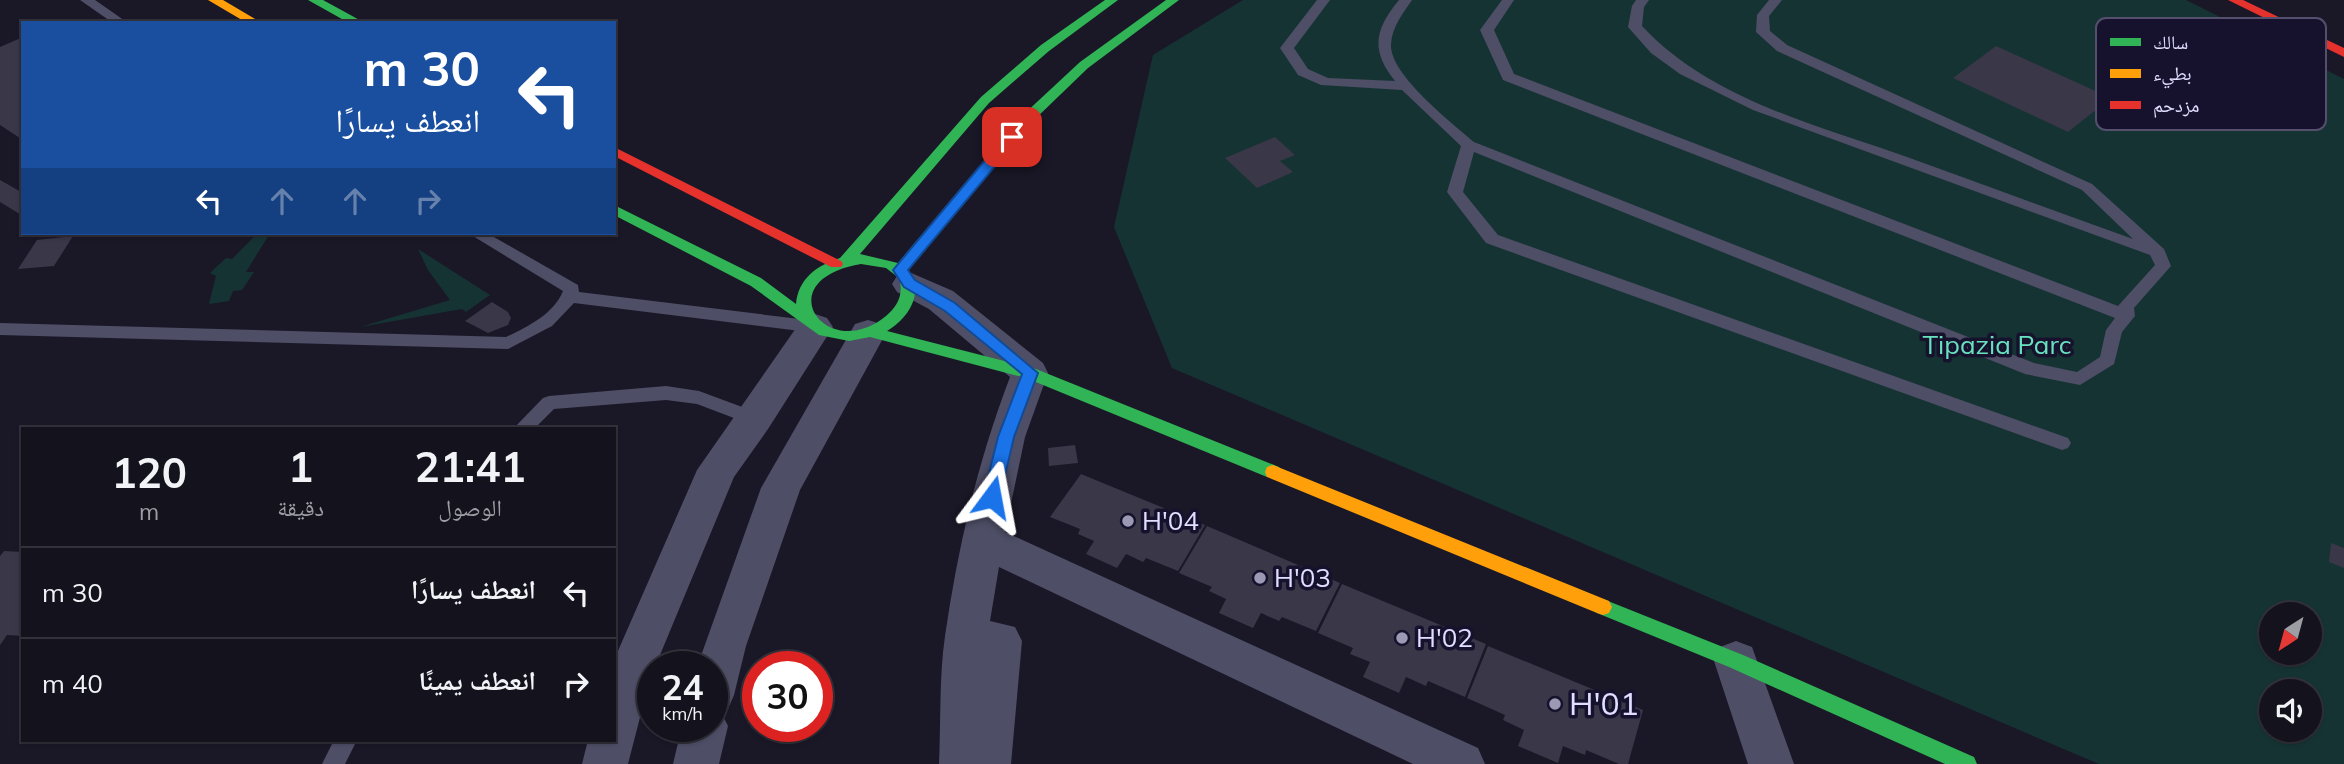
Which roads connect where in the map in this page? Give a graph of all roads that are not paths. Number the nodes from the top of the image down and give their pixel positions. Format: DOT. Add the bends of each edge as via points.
graph roads {
  1 [pos="86,0"];
  2 [pos="214,0"];
  3 [pos="314,0"];
  4 [pos="1112,0"];
  5 [pos="1172,0"];
  6 [pos="1324,0"];
  7 [pos="1406,0"];
  8 [pos="1508,0"];
  9 [pos="1643,0"];
  10 [pos="1776,0"];
  11 [pos="2234,0"];
  12 [pos="2271,18"];
  13 [pos="119,21"];
  14 [pos="252,21"];
  15 [pos="355,21"];
  16 [pos="2326,44"];
  17 [pos="2344,53"];
  18 [pos="1408,86"];
  19 [pos="1469,145"];
  20 [pos="616,152"];
  21 [pos="616,210"];
  22 [pos="479,235"];
  23 [pos="2158,253"];
  24 [pos="841,263"];
  25 [pos="905,277"];
  26 [pos="570,297"];
  27 [pos="2127,316"];
  28 [pos="810,323"];
  29 [pos="0,330"];
  30 [pos="870,332"];
  31 [pos="1030,373"];
  32 [pos="755,419"];
  33 [pos="524,427"];
  34 [pos="2062,443"];
  35 [pos="984,541"];
  36 [pos="966,638"];
  37 [pos="723,651"];
  38 [pos="1736,661"];
  39 [pos="616,723"];
  40 [pos="345,742"];
  41 [pos="610,742"];
  42 [pos="701,742"];
  43 [pos="333,764"];
  44 [pos="604,764"];
  45 [pos="696,764"];
  46 [pos="962,764"];
  47 [pos="988,764"];
  48 [pos="1462,764"];
  49 [pos="1771,764"];
  50 [pos="1967,764"];
  1 -- 13 [label="lane"];
  2 -- 14 [label="street"];
  3 -- 15 [label="street"];
  4 -- 24 [label="street" via="1045,48 985,100"];
  5 -- 25 [label="street" via="1084,65 1028,118"];
  6 -- 18 [label="lane" via="1287,48 1303,72 1326,82"];
  7 -- 18 [label="lane" via="1394,12 1384,48 1392,68"];
  8 -- 27 [label="lane" via="1487,30 1508,77"];
  9 -- 23 [label="lane" via="1635,27 1647,44 1667,61 1724,92"];
  10 -- 23 [label="lane" via="1763,15 1763,32 1782,48 2087,187"];
  11 -- 12 [label="street"];
  16 -- 17 [label="street"];
  18 -- 19 [label="lane" via="1429,112"];
  19 -- 27 [label="lane" via="2031,369 2080,379 2108,360 2114,330"];
  19 -- 34 [label="lane" via="1455,192 1492,239"];
  20 -- 24 [label="street"];
  21 -- 28 [label="street" via="756,282"];
  22 -- 26 [label="lane" via="572,289"];
  23 -- 27 [label="lane" via="2163,266 2126,307"];
  24 -- 25 [label="street" via="876,260"];
  24 -- 28 [label="street" via="821,272 802,294 801,307"];
  25 -- 30 [label="street" via="911,294 907,306"];
  25 -- 31 [label="street" via="950,307"];
  26 -- 28 [label="lane"];
  26 -- 29 [label="lane" via="540,327 508,343"];
  28 -- 30 [label="street" via="840,334"];
  28 -- 32 [label="street"];
  30 -- 31 [label="street"];
  30 -- 37 [label="street" via="781,488"];
  31 -- 35 [label="street" via="1006,437"];
  31 -- 38 [label="street"];
  32 -- 33 [label="lane" via="699,398 666,394 549,403"];
  32 -- 39 [label="street" via="717,470 632,670"];
  35 -- 36 [label="street"];
  35 -- 48 [label="street"];
  36 -- 46 [label="street"];
  36 -- 47 [label="street" via="1000,641"];
  38 -- 49 [label="street"];
  38 -- 50 [label="street"];
  40 -- 43 [label="lane"];
  41 -- 44 [label="street"];
  42 -- 45 [label="street"];
}
